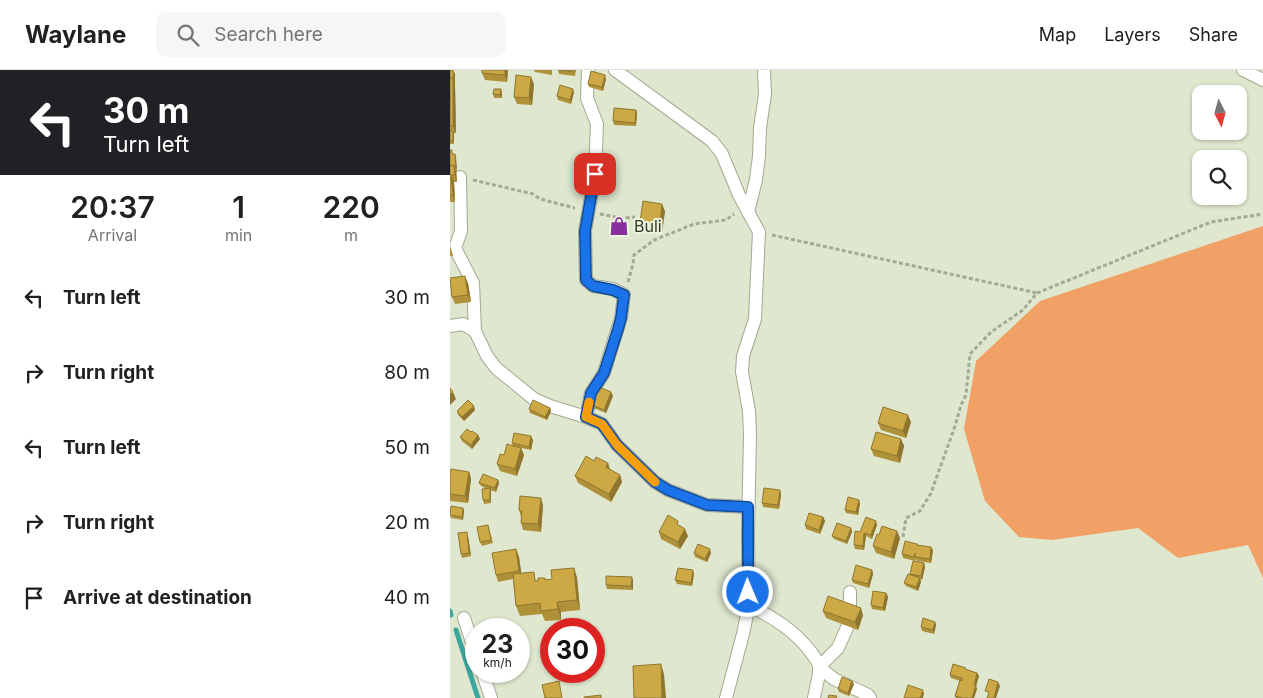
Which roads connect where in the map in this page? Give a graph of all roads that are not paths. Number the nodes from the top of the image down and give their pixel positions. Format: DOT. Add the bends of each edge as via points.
graph roads {
  1 [pos="588,70"];
  2 [pos="615,70"];
  3 [pos="764,70"];
  4 [pos="1244,70"];
  5 [pos="1263,80"];
  6 [pos="460,177"];
  7 [pos="748,212"];
  8 [pos="450,326"];
  9 [pos="475,331"];
  10 [pos="586,417"];
  11 [pos="748,507"];
  12 [pos="850,592"];
  13 [pos="749,605"];
  14 [pos="464,618"];
  15 [pos="465,621"];
  16 [pos="819,666"];
  17 [pos="486,683"];
  18 [pos="491,698"];
  19 [pos="726,698"];
  20 [pos="814,698"];
  21 [pos="870,698"];
  1 -- 10 [label="street" via="587,98 597,124 595,174 585,231 586,280 593,286 624,295 617,333 604,373 591,393"];
  2 -- 7 [label="street" via="712,141 722,154"];
  3 -- 7 [label="street" via="766,94 756,180"];
  4 -- 5 [label="street"];
  6 -- 9 [label="street" via="461,231 455,248 473,283"];
  7 -- 11 [label="street" via="760,232 755,319 743,356 742,372 749,411"];
  8 -- 9 [label="street" via="463,324"];
  9 -- 10 [label="street" via="496,368 534,399"];
  10 -- 11 [label="street" via="602,424 623,451 668,490 707,505"];
  11 -- 13 [label="street"];
  12 -- 16 [label="street" via="850,621 838,648"];
  13 -- 16 [label="street" via="769,615 802,640"];
  13 -- 19 [label="street"];
  14 -- 15 [label="street"];
  16 -- 20 [label="street"];
  16 -- 21 [label="street" via="834,679"];
  17 -- 18 [label="street"];
}
